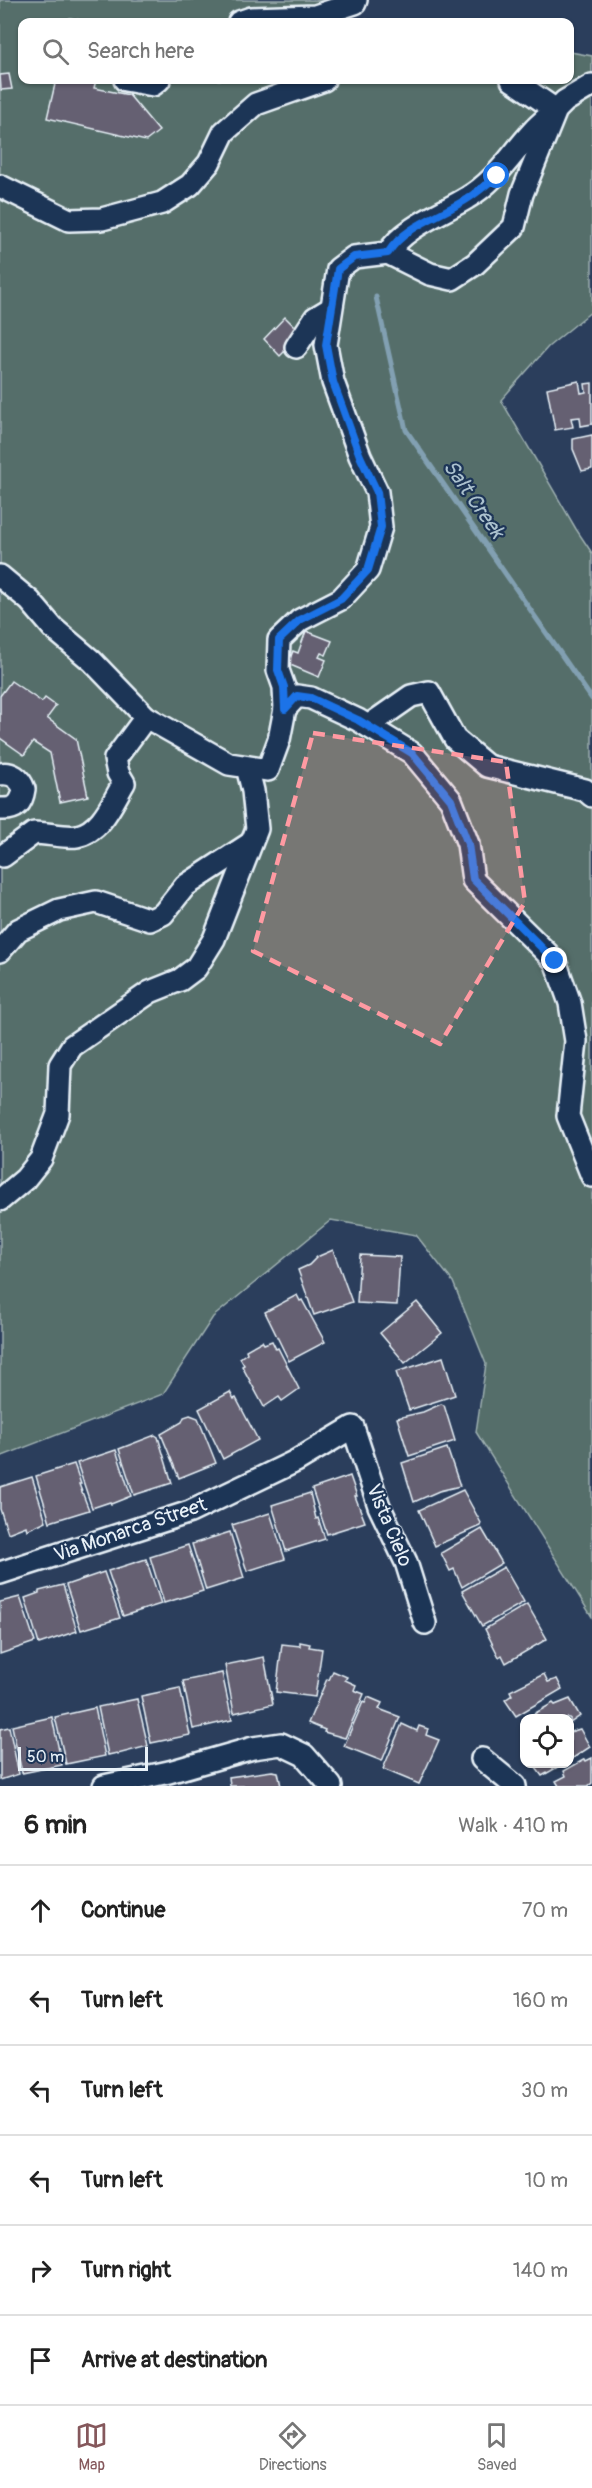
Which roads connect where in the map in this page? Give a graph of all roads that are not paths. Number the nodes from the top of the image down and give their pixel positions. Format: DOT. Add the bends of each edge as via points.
graph roads {
  1 [pos="356,0"];
  2 [pos="331,17"];
  3 [pos="251,18"];
  4 [pos="313,84"];
  5 [pos="518,84"];
  6 [pos="592,85"];
  7 [pos="556,110"];
  8 [pos="0,186"];
  9 [pos="388,253"];
  10 [pos="330,309"];
  11 [pos="296,347"];
  12 [pos="0,576"];
  13 [pos="285,709"];
  14 [pos="146,717"];
  15 [pos="363,723"];
  16 [pos="247,767"];
  17 [pos="0,774"];
  18 [pos="592,796"];
  19 [pos="0,809"];
  20 [pos="251,843"];
  21 [pos="1,853"];
  22 [pos="0,951"];
  23 [pos="592,1176"];
  24 [pos="0,1200"];
  25 [pos="353,1427"];
  26 [pos="0,1573"];
  27 [pos="425,1623"];
  28 [pos="482,1759"];
  29 [pos="104,1786"];
  30 [pos="331,1786"];
  31 [pos="514,1786"];
  1 -- 2 [label="street"];
  2 -- 3 [label="street"];
  4 -- 8 [label="street" via="256,104 224,132 209,163 190,185 162,202 102,219 69,220"];
  5 -- 7 [label="street"];
  6 -- 7 [label="street"];
  7 -- 9 [label="street" via="532,132 497,176 394,243"];
  7 -- 9 [label="street" via="522,194 514,227 475,264 452,279 430,274"];
  9 -- 10 [label="street" via="354,257 338,269"];
  10 -- 11 [label="street" via="315,318"];
  10 -- 13 [label="street" via="326,345 333,382 377,492 381,527 368,570 341,599 300,620 279,640 278,670"];
  12 -- 14 [label="street"];
  13 -- 15 [label="street" via="297,696 311,698"];
  13 -- 16 [label="street" via="268,770"];
  14 -- 16 [label="street" via="229,764"];
  14 -- 21 [label="street" via="115,759 123,783 102,819 76,836 34,833"];
  15 -- 18 [label="street" via="411,696 429,692 455,739 487,766 585,790"];
  15 -- 23 [label="street" via="412,753 451,800 468,844 473,879 555,961 570,1003 576,1041 568,1116"];
  16 -- 20 [label="street" via="257,829"];
  17 -- 19 [label="street" via="17,777 24,789 14,808"];
  20 -- 22 [label="street" via="185,886 163,914 150,920 96,902 59,910 18,930"];
  20 -- 24 [label="street" via="214,939 196,968 180,980 150,992 72,1046 60,1065 58,1114 41,1159"];
  25 -- 26 [label="street, Via Monarca Street" via="296,1461 190,1512"];
  25 -- 27 [label="street, Vista Cielo" via="379,1506 406,1562"];
  28 -- 31 [label="street"];
  29 -- 30 [label="street" via="282,1744 304,1755"];
}
